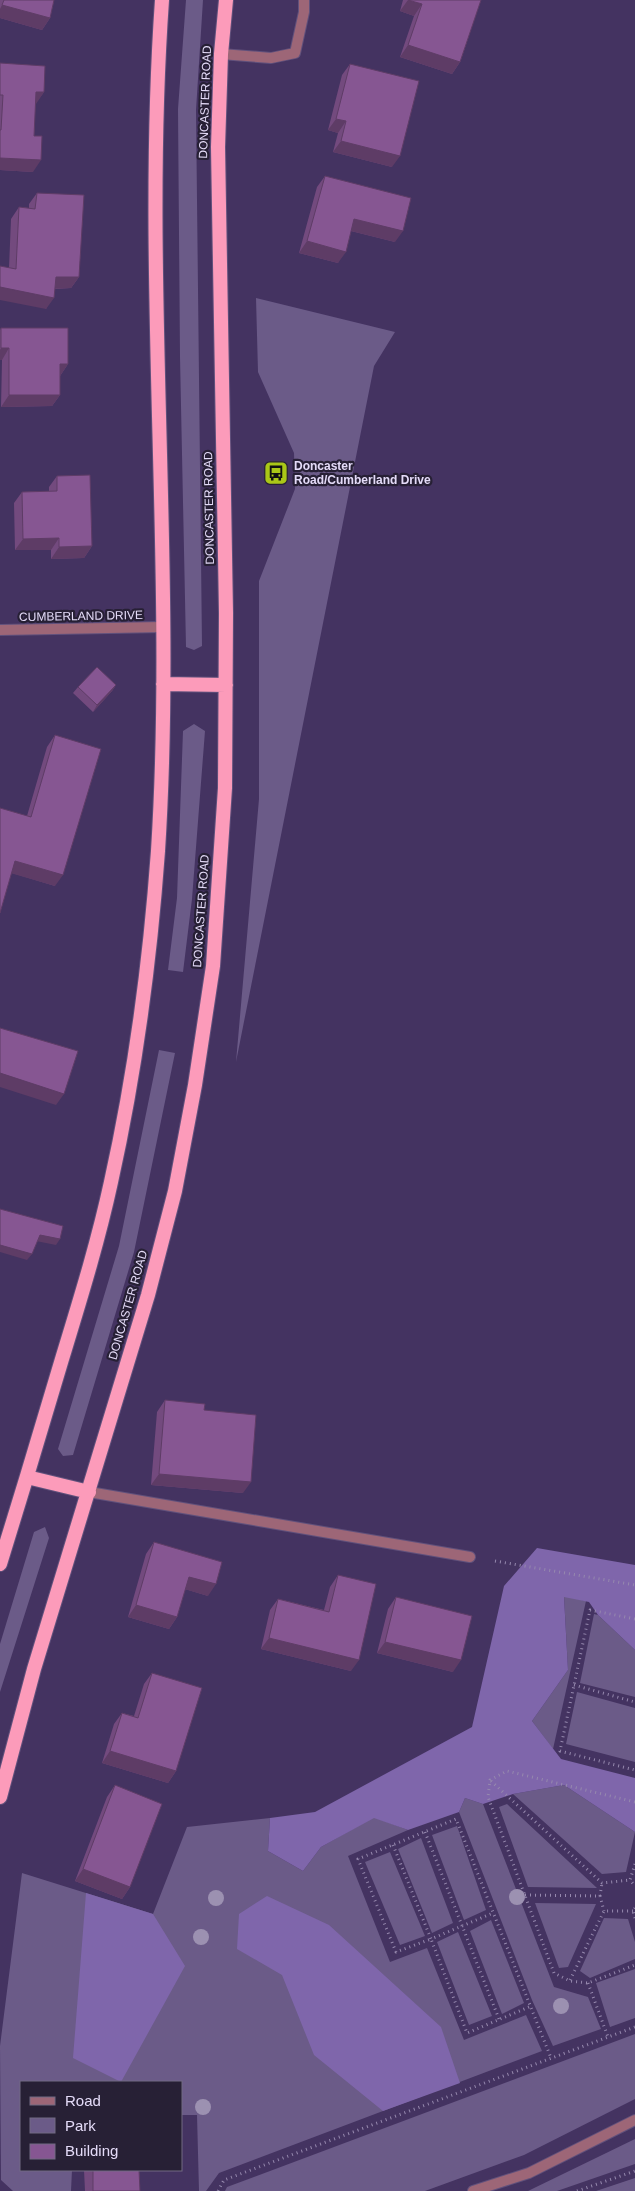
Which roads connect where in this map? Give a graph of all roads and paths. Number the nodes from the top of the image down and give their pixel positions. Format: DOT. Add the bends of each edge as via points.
graph roads {
  1 [pos="162,0"];
  2 [pos="226,0"];
  3 [pos="304,0"];
  4 [pos="221,54"];
  5 [pos="163,627"];
  6 [pos="0,630"];
  7 [pos="163,684"];
  8 [pos="226,685"];
  9 [pos="27,1477"];
  10 [pos="89,1492"];
  11 [pos="470,1557"];
  12 [pos="0,1564"];
  13 [pos="635,1585"];
  14 [pos="635,1619"];
  15 [pos="574,1685"];
  16 [pos="635,1702"];
  17 [pos="635,1770"];
  18 [pos="490,1780"];
  19 [pos="0,1797"];
  20 [pos="635,1802"];
  21 [pos="425,1832"];
  22 [pos="393,1845"];
  23 [pos="635,1864"];
  24 [pos="630,1880"];
  25 [pos="602,1883"];
  26 [pos="635,1886"];
  27 [pos="524,1895"];
  28 [pos="600,1896"];
  29 [pos="604,1910"];
  30 [pos="634,1910"];
  31 [pos="493,1913"];
  32 [pos="635,1918"];
  33 [pos="462,1926"];
  34 [pos="430,1939"];
  35 [pos="635,1965"];
  36 [pos="570,1980"];
  37 [pos="588,1983"];
  38 [pos="529,2007"];
  39 [pos="499,2019"];
  40 [pos="635,2027"];
  41 [pos="608,2037"];
  42 [pos="551,2058"];
  43 [pos="635,2120"];
  44 [pos="635,2171"];
  45 [pos="218,2191"];
  46 [pos="473,2191"];
  47 [pos="577,2191"];
  1 -- 5 [label="highway" via="156,111"];
  2 -- 4 [label="highway, DONCASTER ROAD"];
  3 -- 4 [label="street" via="295,53 271,58"];
  4 -- 8 [label="highway, DONCASTER ROAD" via="218,229"];
  5 -- 6 [label="street, CUMBERLAND DRIVE"];
  5 -- 7 [label="highway"];
  7 -- 8 [label="highway"];
  7 -- 9 [label="highway" via="158,854 146,978 131,1075 111,1183 88,1272"];
  8 -- 10 [label="highway, DONCASTER ROAD" via="225,788 213,966 195,1085 168,1219"];
  9 -- 10 [label="highway"];
  9 -- 12 [label="highway"];
  10 -- 11 [label="street"];
  10 -- 19 [label="highway, DONCASTER ROAD" via="34,1669"];
  11 -- 13 [label="path"];
  14 -- 15 [label="path" via="590,1610"];
  15 -- 16 [label="path"];
  15 -- 17 [label="path" via="560,1751"];
  18 -- 20 [label="path" via="507,1771"];
  18 -- 25 [label="path"];
  18 -- 27 [label="path" via="488,1797"];
  21 -- 22 [label="path"];
  21 -- 31 [label="path" via="456,1820"];
  21 -- 33 [label="path"];
  22 -- 34 [label="path"];
  22 -- 34 [label="path" via="358,1860 396,1952"];
  23 -- 24 [label="path"];
  24 -- 25 [label="path"];
  24 -- 26 [label="path"];
  25 -- 28 [label="path"];
  27 -- 28 [label="path"];
  27 -- 36 [label="path" via="554,1973"];
  28 -- 29 [label="path"];
  29 -- 30 [label="path"];
  29 -- 36 [label="path"];
  30 -- 32 [label="path"];
  31 -- 33 [label="path"];
  31 -- 38 [label="path"];
  33 -- 34 [label="path"];
  33 -- 39 [label="path"];
  34 -- 39 [label="path" via="467,2033"];
  35 -- 37 [label="path"];
  36 -- 37 [label="path"];
  37 -- 41 [label="path"];
  38 -- 39 [label="path"];
  38 -- 42 [label="path"];
  40 -- 41 [label="path"];
  41 -- 42 [label="path"];
  42 -- 45 [label="path" via="224,2180"];
  43 -- 46 [label="street" via="529,2173"];
  44 -- 47 [label="path"];
}
